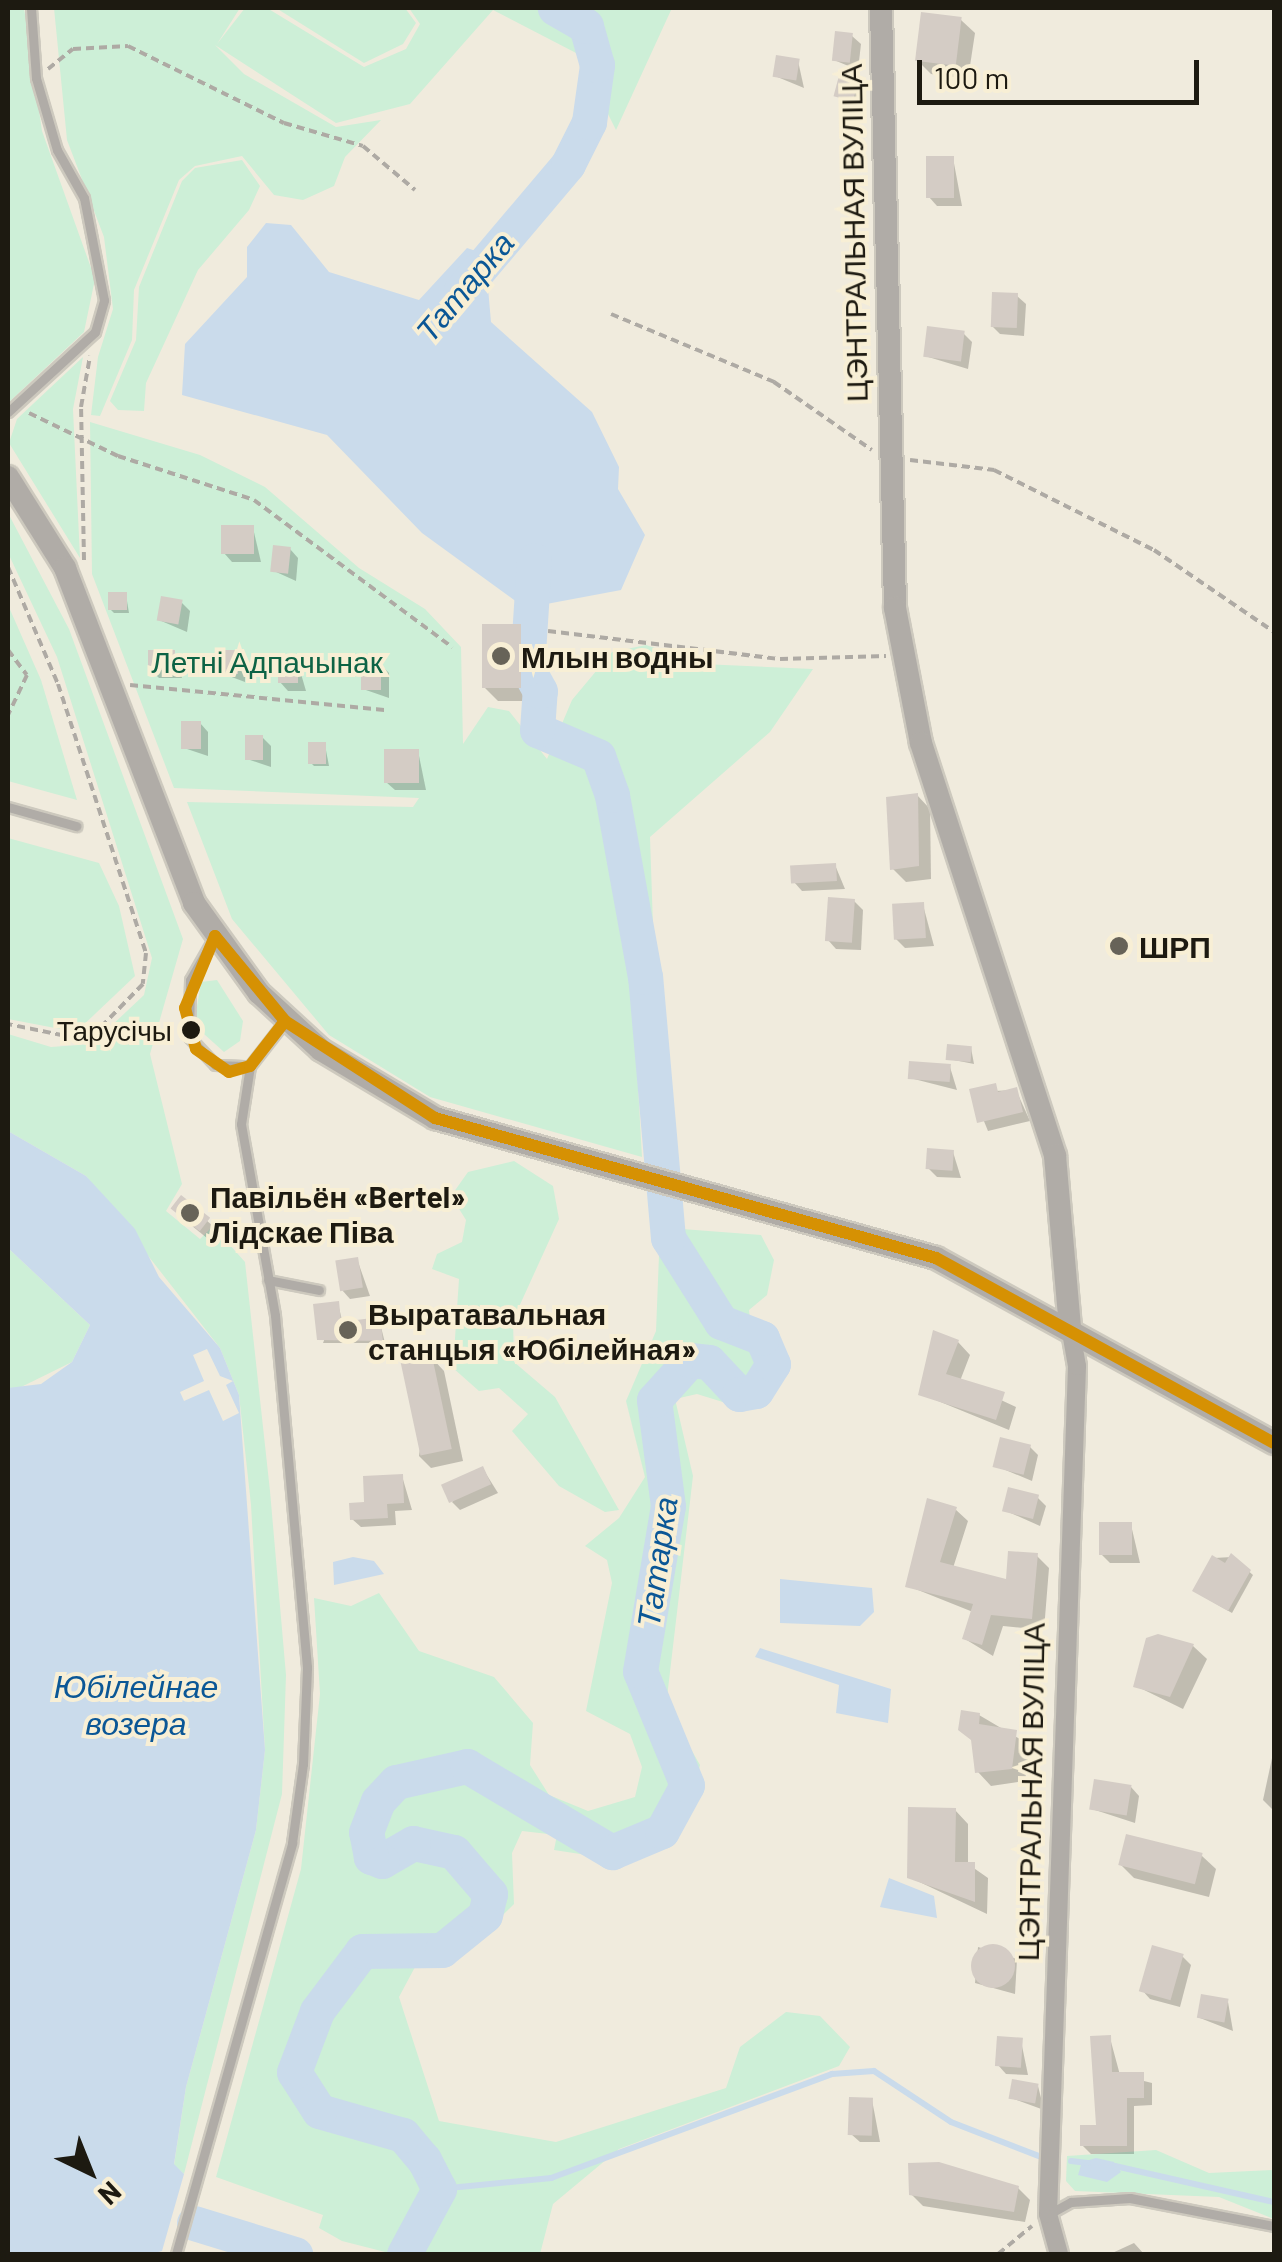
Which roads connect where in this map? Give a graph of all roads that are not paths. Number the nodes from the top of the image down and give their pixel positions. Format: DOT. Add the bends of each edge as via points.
graph roads {
  1 [pos="31,8"];
  2 [pos="881,8"];
  3 [pos="8,412"];
  4 [pos="8,477"];
  5 [pos="8,807"];
  6 [pos="76,826"];
  7 [pos="215,936"];
  8 [pos="286,1021"];
  9 [pos="250,1066"];
  10 [pos="268,1280"];
  11 [pos="319,1290"];
  12 [pos="1070,1328"];
  13 [pos="1274,1444"];
  14 [pos="1048,2214"];
  15 [pos="1274,2226"];
  16 [pos="176,2254"];
  17 [pos="1059,2254"];
  1 -- 3 [label="lane" via="36,78 100,257 96,332"];
  2 -- 12 [label="street, ЦЭНТРАЛЬНАЯ ВУЛІЦА" via="887,457 902,654 922,743 1055,1156"];
  4 -- 7 [label="street" via="65,568 172,857"];
  5 -- 6 [label="lane"];
  7 -- 8 [label="street"];
  7 -- 9 [label="lane" via="190,980 189,1037 215,1065"];
  8 -- 9 [label="lane"];
  8 -- 12 [label="street" via="435,1118 936,1258"];
  9 -- 10 [label="lane" via="241,1124"];
  10 -- 11 [label="lane"];
  10 -- 16 [label="lane" via="306,1667 303,1764 292,1842"];
  12 -- 13 [label="street"];
  12 -- 14 [label="street, ЦЭНТРАЛЬНАЯ ВУЛІЦА" via="1077,1366"];
  14 -- 15 [label="lane" via="1072,2202 1130,2198"];
  14 -- 17 [label="street, ЦЭНТРАЛЬНАЯ ВУЛІЦА"];
}
